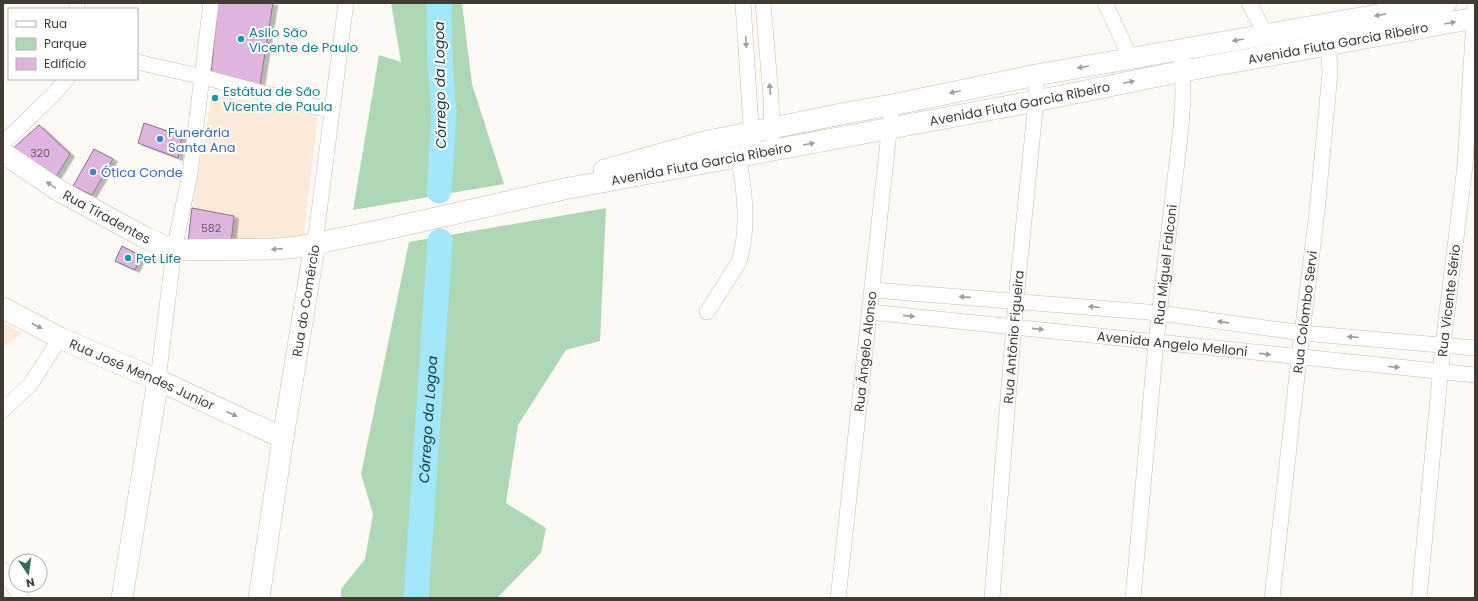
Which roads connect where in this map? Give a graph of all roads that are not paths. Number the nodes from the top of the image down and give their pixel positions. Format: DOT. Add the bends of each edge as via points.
graph roads {
  1 [pos="211,3"];
  2 [pos="346,3"];
  3 [pos="743,3"];
  4 [pos="763,3"];
  5 [pos="1104,3"];
  6 [pos="1249,3"];
  7 [pos="1446,3"];
  8 [pos="1475,3"];
  9 [pos="1400,7"];
  10 [pos="1475,18"];
  11 [pos="1266,35"];
  12 [pos="1328,35"];
  13 [pos="1181,50"];
  14 [pos="1131,59"];
  15 [pos="138,62"];
  16 [pos="1183,71"];
  17 [pos="1036,75"];
  18 [pos="203,77"];
  19 [pos="66,80"];
  20 [pos="1036,101"];
  21 [pos="892,106"];
  22 [pos="332,111"];
  23 [pos="771,128"];
  24 [pos="888,129"];
  25 [pos="751,132"];
  26 [pos="3,143"];
  27 [pos="706,152"];
  28 [pos="3,153"];
  29 [pos="755,154"];
  30 [pos="315,243"];
  31 [pos="174,250"];
  32 [pos="872,290"];
  33 [pos="1016,300"];
  34 [pos="3,308"];
  35 [pos="706,312"];
  36 [pos="870,312"];
  37 [pos="1160,313"];
  38 [pos="1014,327"];
  39 [pos="1302,333"];
  40 [pos="60,338"];
  41 [pos="1156,342"];
  42 [pos="1443,345"];
  43 [pos="1475,348"];
  44 [pos="1299,358"];
  45 [pos="1441,371"];
  46 [pos="1475,375"];
  47 [pos="158,380"];
  48 [pos="3,410"];
  49 [pos="283,438"];
  50 [pos="3,570"];
  51 [pos="21,598"];
  52 [pos="122,598"];
  53 [pos="259,598"];
  54 [pos="838,598"];
  55 [pos="992,598"];
  56 [pos="1133,598"];
  57 [pos="1272,598"];
  58 [pos="1419,598"];
  1 -- 18 [label="street"];
  2 -- 22 [label="street, Rua do Comércio"];
  3 -- 25 [label="street, one-way"];
  23 -- 4 [label="street, one-way"];
  5 -- 14 [label="street"];
  6 -- 11 [label="street"];
  7 -- 9 [label="main road, Avenida Fiuta Garcia Ribeiro"];
  8 -- 10 [label="street, Rua Vicente Sério"];
  9 -- 12 [label="main road, Avenida Fiuta Garcia Ribeiro, one-way"];
  12 -- 10 [label="main road, Avenida Fiuta Garcia Ribeiro, one-way"];
  10 -- 42 [label="street, Rua Vicente Sério" via="1465,165"];
  11 -- 12 [label="main road, Avenida Fiuta Garcia Ribeiro"];
  11 -- 13 [label="main road, Avenida Fiuta Garcia Ribeiro, one-way"];
  12 -- 16 [label="main road, Avenida Fiuta Garcia Ribeiro"];
  12 -- 39 [label="street, Rua Colombo Servi" via="1330,73"];
  13 -- 14 [label="main road, Avenida Fiuta Garcia Ribeiro"];
  13 -- 16 [label="street, Rua Miguel Falconi"];
  14 -- 17 [label="main road, Avenida Fiuta Garcia Ribeiro, one-way"];
  15 -- 18 [label="street"];
  20 -- 16 [label="main road, Avenida Fiuta Garcia Ribeiro, one-way"];
  16 -- 37 [label="street, Rua Miguel Falconi" via="1181,127"];
  17 -- 20 [label="street, Rua Antônio Figueira"];
  17 -- 21 [label="main road, Avenida Fiuta Garcia Ribeiro, one-way"];
  18 -- 22 [label="street"];
  18 -- 31 [label="street" via="190,174"];
  19 -- 26 [label="street"];
  20 -- 24 [label="main road, Avenida Fiuta Garcia Ribeiro"];
  20 -- 33 [label="street, Rua Antônio Figueira"];
  21 -- 23 [label="main road, Avenida Fiuta Garcia Ribeiro"];
  21 -- 24 [label="street, Rua Ângelo Alonso"];
  22 -- 30 [label="street, Rua do Comércio"];
  23 -- 25 [label="main road, Avenida Fiuta Garcia Ribeiro"];
  23 -- 29 [label="street"];
  29 -- 24 [label="main road, Avenida Fiuta Garcia Ribeiro, one-way"];
  24 -- 32 [label="street, Rua Ângelo Alonso"];
  25 -- 27 [label="main road, Avenida Fiuta Garcia Ribeiro"];
  25 -- 29 [label="street"];
  27 -- 29 [label="main road, Avenida Fiuta Garcia Ribeiro"];
  27 -- 30 [label="main road, Avenida Fiuta Garcia Ribeiro" via="601,170 564,189"];
  31 -- 28 [label="main road, Rua Tiradentes, one-way" via="144,237 58,190"];
  29 -- 35 [label="street" via="744,203 742,253 736,267"];
  30 -- 31 [label="main road, Rua Tiradentes, one-way" via="277,249"];
  30 -- 49 [label="main road, Rua do Comércio"];
  31 -- 47 [label="street"];
  33 -- 32 [label="street, Avenida Angelo Melloni, one-way"];
  32 -- 36 [label="street, Rua Ângelo Alonso"];
  37 -- 33 [label="street, Avenida Angelo Melloni, one-way"];
  33 -- 38 [label="street, Rua Antônio Figueira"];
  34 -- 40 [label="main road, Rua José Mendes Junior, one-way"];
  36 -- 38 [label="street, Avenida Angelo Melloni, one-way"];
  36 -- 54 [label="street, Rua Ângelo Alonso"];
  39 -- 37 [label="street, Avenida Angelo Melloni, one-way"];
  37 -- 41 [label="street, Rua Miguel Falconi"];
  38 -- 41 [label="street, Avenida Angelo Melloni, one-way"];
  38 -- 55 [label="street, Rua Antônio Figueira"];
  42 -- 39 [label="street, Avenida Angelo Melloni, one-way"];
  39 -- 44 [label="street, Rua Colombo Servi"];
  40 -- 47 [label="main road, Rua José Mendes Junior"];
  40 -- 48 [label="street" via="30,385"];
  41 -- 44 [label="street, Avenida Angelo Melloni, one-way"];
  41 -- 56 [label="street, Rua Miguel Falconi"];
  42 -- 43 [label="street, Avenida Angelo Melloni"];
  42 -- 45 [label="street, Rua Vicente Sério"];
  44 -- 45 [label="street, Avenida Angelo Melloni, one-way"];
  44 -- 57 [label="street, Rua Colombo Servi"];
  45 -- 46 [label="street, Avenida Angelo Melloni"];
  45 -- 58 [label="street, Rua Vicente Sério"];
  47 -- 49 [label="main road, Rua José Mendes Junior, one-way"];
  47 -- 52 [label="main road"];
  49 -- 53 [label="main road, Rua do Comércio"];
  50 -- 51 [label="street"];
}
